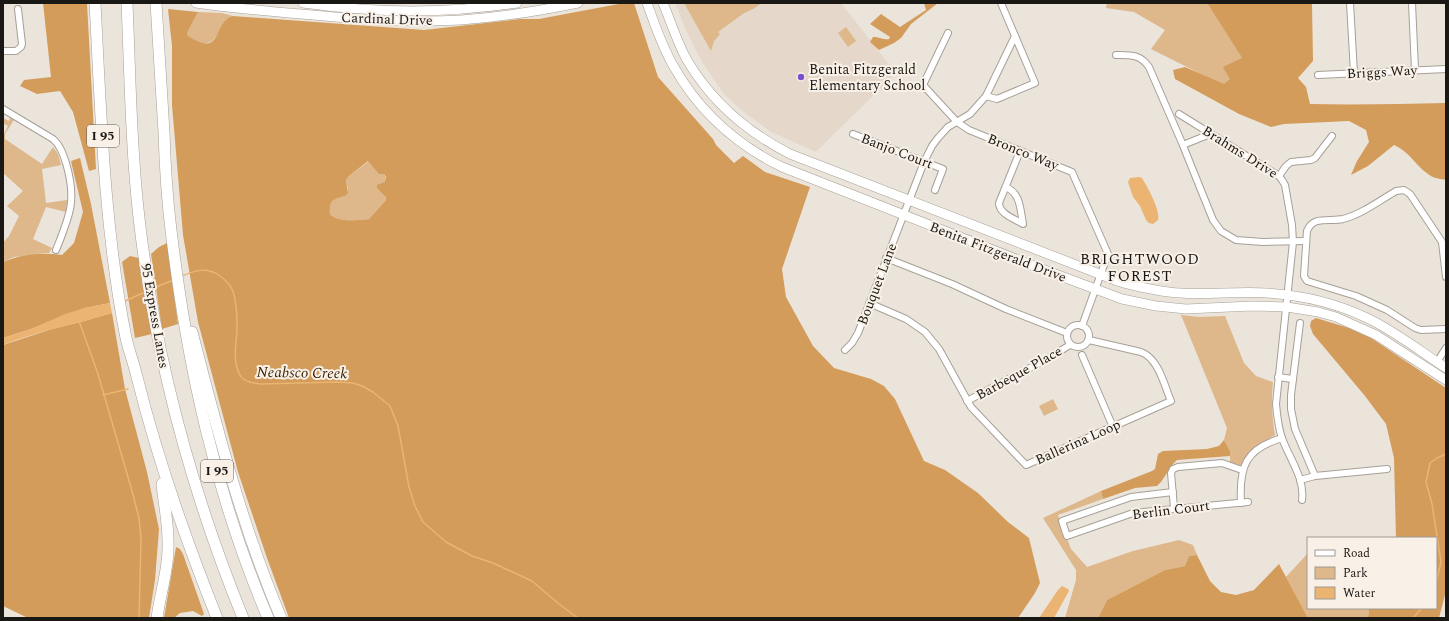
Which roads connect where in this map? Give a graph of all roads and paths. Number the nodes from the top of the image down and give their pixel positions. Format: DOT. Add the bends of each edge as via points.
graph roads {
  1 [pos="95,3"];
  2 [pos="127,3"];
  3 [pos="156,3"];
  4 [pos="196,3"];
  5 [pos="303,3"];
  6 [pos="517,3"];
  7 [pos="578,3"];
  8 [pos="647,3"];
  9 [pos="663,3"];
  10 [pos="1001,3"];
  11 [pos="1350,3"];
  12 [pos="1412,3"];
  13 [pos="18,9"];
  14 [pos="948,33"];
  15 [pos="1015,36"];
  16 [pos="3,51"];
  17 [pos="1116,55"];
  18 [pos="1446,68"];
  19 [pos="1415,70"];
  20 [pos="1354,73"];
  21 [pos="1318,75"];
  22 [pos="986,96"];
  23 [pos="3,109"];
  24 [pos="1179,114"];
  25 [pos="957,122"];
  26 [pos="853,134"];
  27 [pos="1210,134"];
  28 [pos="1332,136"];
  29 [pos="1183,145"];
  30 [pos="1020,151"];
  31 [pos="924,162"];
  32 [pos="1278,176"];
  33 [pos="1006,187"];
  34 [pos="935,190"];
  35 [pos="909,200"];
  36 [pos="903,215"];
  37 [pos="1306,241"];
  38 [pos="1293,242"];
  39 [pos="56,250"];
  40 [pos="886,258"];
  41 [pos="1100,275"];
  42 [pos="1446,277"];
  43 [pos="1095,290"];
  44 [pos="1288,295"];
  45 [pos="870,303"];
  46 [pos="1287,306"];
  47 [pos="186,317"];
  48 [pos="1300,323"];
  49 [pos="1082,326"];
  50 [pos="1446,329"];
  51 [pos="1067,333"];
  52 [pos="1089,340"];
  53 [pos="1070,345"];
  54 [pos="1446,348"];
  55 [pos="845,350"];
  56 [pos="1082,355"];
  57 [pos="1438,362"];
  58 [pos="1446,368"];
  59 [pos="1278,377"];
  60 [pos="1293,379"];
  61 [pos="1446,380"];
  62 [pos="967,401"];
  63 [pos="1113,427"];
  64 [pos="1282,438"];
  65 [pos="159,459"];
  66 [pos="1242,470"];
  67 [pos="1387,470"];
  68 [pos="1316,476"];
  69 [pos="1300,480"];
  70 [pos="1173,492"];
  71 [pos="1302,500"];
  72 [pos="1248,502"];
  73 [pos="1241,503"];
  74 [pos="1174,508"];
  75 [pos="158,618"];
  76 [pos="217,618"];
  77 [pos="243,618"];
  78 [pos="268,618"];
  79 [pos="281,618"];
  1 -- 65 [label="highway, I 95" via="103,146 114,269 127,338"];
  2 -- 77 [label="highway, 95 Express Lanes" via="135,172 144,259 157,331 174,411 198,496 222,568"];
  3 -- 47 [label="highway, I 95" via="172,242"];
  4 -- 7 [label="main road, Cardinal Drive" via="387,21 475,19"];
  5 -- 6 [label="main road, Cardinal Drive" via="351,9 400,11 456,10"];
  8 -- 36 [label="main road, Benita Fitzgerald Drive" via="667,55 684,83 706,111 740,142 782,167"];
  9 -- 35 [label="main road, Benita Fitzgerald Drive" via="694,71 724,107 744,125 790,154"];
  10 -- 15 [label="street"];
  11 -- 20 [label="street"];
  12 -- 19 [label="street"];
  13 -- 16 [label="street" via="21,47 16,51"];
  14 -- 25 [label="street, Bronco Way" via="923,85"];
  15 -- 22 [label="street, Bouquet Lane"];
  15 -- 22 [label="street" via="1035,83 997,99"];
  17 -- 29 [label="street" via="1132,55 1145,62"];
  18 -- 19 [label="street, Briggs Way"];
  19 -- 20 [label="street, Briggs Way"];
  20 -- 21 [label="street, Briggs Way"];
  22 -- 25 [label="street, Bouquet Lane" via="970,114"];
  23 -- 39 [label="street" via="54,140 60,147 71,185 72,198 67,224"];
  24 -- 27 [label="street, Brahms Drive"];
  25 -- 30 [label="street, Bronco Way" via="975,133"];
  25 -- 31 [label="street, Bouquet Lane" via="938,138"];
  26 -- 31 [label="street, Banjo Court"];
  27 -- 29 [label="street"];
  27 -- 32 [label="street, Brahms Drive"];
  28 -- 32 [label="street" via="1315,158 1291,162"];
  29 -- 38 [label="street" via="1213,220 1221,232 1236,240"];
  30 -- 33 [label="street"];
  30 -- 41 [label="street, Bronco Way" via="1072,172 1108,254"];
  31 -- 34 [label="street, Banjo Court" via="943,169"];
  31 -- 35 [label="street, Bouquet Lane"];
  32 -- 38 [label="street, Brahms Drive" via="1283,180 1286,189"];
  33 -- 33 [label="street" via="999,203 1000,209 1023,224 1017,195"];
  35 -- 36 [label="street, Bouquet Lane"];
  35 -- 41 [label="main road, Benita Fitzgerald Drive"];
  36 -- 40 [label="street, Bouquet Lane"];
  36 -- 43 [label="main road, Benita Fitzgerald Drive"];
  37 -- 38 [label="street"];
  37 -- 42 [label="street" via="1308,227 1314,222 1342,220 1396,191 1404,190 1410,194 1442,242"];
  37 -- 50 [label="street" via="1304,276 1307,281 1356,296 1387,310 1415,328"];
  38 -- 44 [label="street, Brahms Drive"];
  40 -- 45 [label="street, Bouquet Lane"];
  40 -- 51 [label="street"];
  41 -- 43 [label="street, Bronco Way"];
  41 -- 44 [label="main road, Benita Fitzgerald Drive" via="1144,288 1178,293"];
  43 -- 46 [label="main road, Benita Fitzgerald Drive" via="1122,299 1170,308"];
  43 -- 49 [label="street"];
  44 -- 46 [label="street, Brahms Drive"];
  44 -- 57 [label="main road, Benita Fitzgerald Drive" via="1322,302 1367,318"];
  45 -- 55 [label="street, Bouquet Lane" via="855,339"];
  45 -- 62 [label="street, Ballerina Loop" via="906,319 925,332 936,345"];
  46 -- 59 [label="street, Brahms Drive"];
  46 -- 61 [label="main road, Benita Fitzgerald Drive" via="1336,317 1365,329"];
  47 -- 78 [label="highway, I 95" via="197,395 218,475 238,539"];
  47 -- 79 [label="highway" via="237,497"];
  48 -- 60 [label="street"];
  49 -- 51 [label="street" via="1072,327"];
  49 -- 52 [label="street" via="1089,333"];
  51 -- 53 [label="street"];
  52 -- 53 [label="street" via="1079,348"];
  52 -- 63 [label="street, Ballerina Loop" via="1147,355 1153,360 1171,401"];
  53 -- 62 [label="street, Barbeque Place"];
  54 -- 57 [label="street"];
  56 -- 63 [label="street"];
  57 -- 58 [label="main road, Benita Fitzgerald Drive"];
  59 -- 60 [label="street"];
  59 -- 64 [label="street, Brahms Drive" via="1276,404"];
  60 -- 68 [label="street" via="1292,419"];
  62 -- 63 [label="street, Ballerina Loop" via="1026,465"];
  64 -- 66 [label="street" via="1258,449 1248,458"];
  64 -- 69 [label="street, Brahms Drive"];
  65 -- 75 [label="highway" via="168,549"];
  65 -- 76 [label="highway, I 95" via="187,543"];
  66 -- 70 [label="street" via="1222,463 1178,466 1173,468 1171,473"];
  66 -- 73 [label="street"];
  67 -- 68 [label="street"];
  68 -- 69 [label="street"];
  69 -- 71 [label="street, Brahms Drive"];
  70 -- 74 [label="street"];
  70 -- 74 [label="street, Berlin Court" via="1131,497 1062,521 1067,536 1133,513"];
  72 -- 73 [label="street, Berlin Court"];
  73 -- 74 [label="street, Berlin Court"];
}
